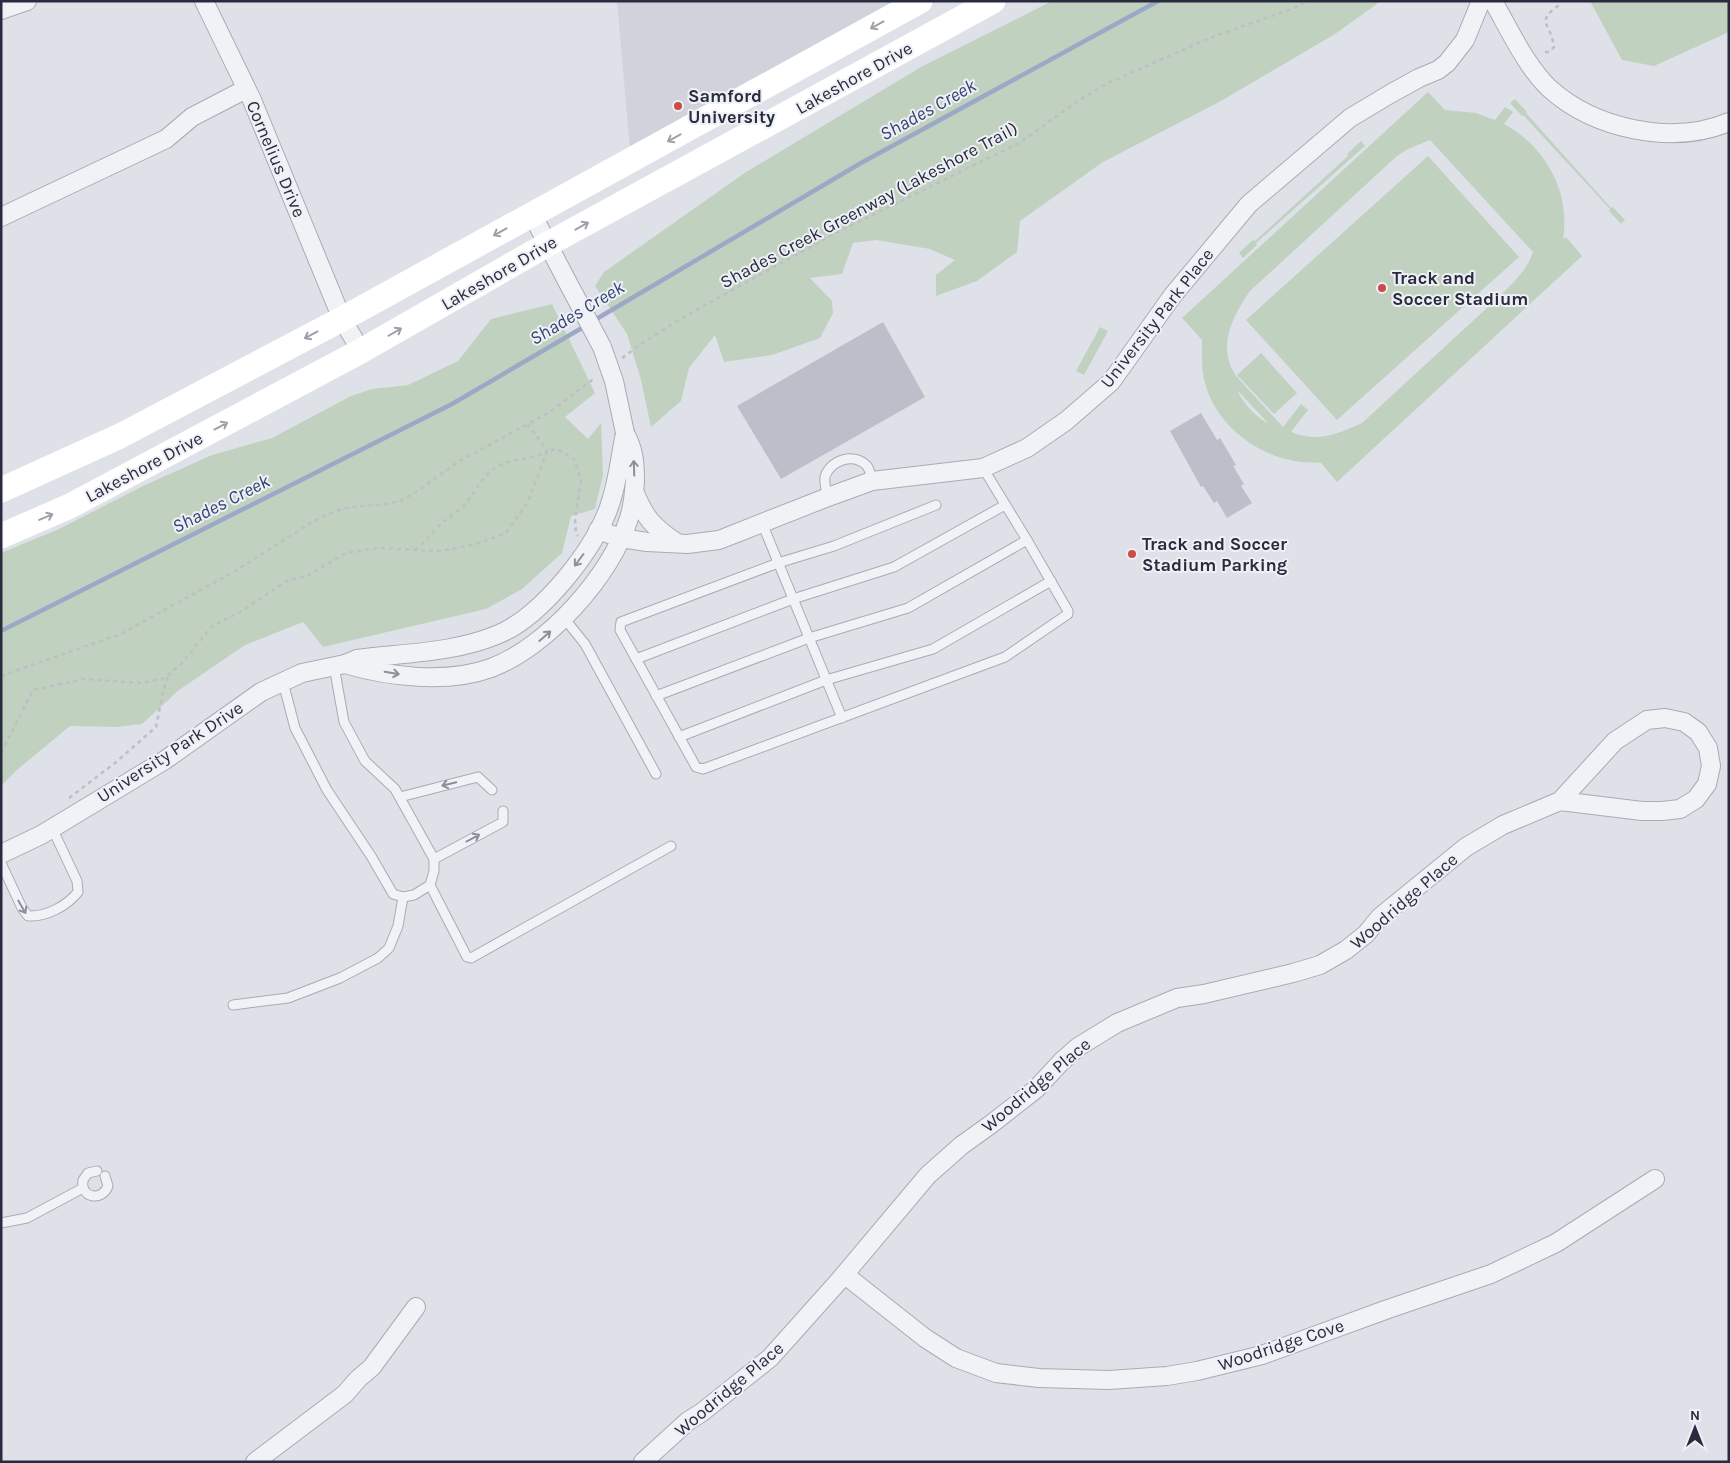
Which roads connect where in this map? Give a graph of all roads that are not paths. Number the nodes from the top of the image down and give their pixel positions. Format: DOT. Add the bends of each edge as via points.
graph roads {
  1 [pos="27,1"];
  2 [pos="204,1"];
  3 [pos="920,1"];
  4 [pos="993,1"];
  5 [pos="1481,1"];
  6 [pos="1493,1"];
  7 [pos="1,10"];
  8 [pos="246,89"];
  9 [pos="1729,122"];
  10 [pos="532,214"];
  11 [pos="1,217"];
  12 [pos="548,244"];
  13 [pos="342,319"];
  14 [pos="361,351"];
  15 [pos="625,434"];
  16 [pos="983,468"];
  17 [pos="872,481"];
  18 [pos="1,490"];
  19 [pos="634,491"];
  20 [pos="828,497"];
  21 [pos="936,505"];
  22 [pos="1005,505"];
  23 [pos="762,523"];
  24 [pos="596,534"];
  25 [pos="1,536"];
  26 [pos="621,538"];
  27 [pos="1027,540"];
  28 [pos="677,544"];
  29 [pos="778,563"];
  30 [pos="1051,581"];
  31 [pos="793,599"];
  32 [pos="546,601"];
  33 [pos="564,618"];
  34 [pos="809,638"];
  35 [pos="428,651"];
  36 [pos="636,659"];
  37 [pos="339,665"];
  38 [pos="434,677"];
  39 [pos="826,680"];
  40 [pos="283,682"];
  41 [pos="656,696"];
  42 [pos="842,718"];
  43 [pos="679,736"];
  44 [pos="656,774"];
  45 [pos="492,790"];
  46 [pos="400,797"];
  47 [pos="1560,801"];
  48 [pos="503,811"];
  49 [pos="52,828"];
  50 [pos="671,846"];
  51 [pos="1,854"];
  52 [pos="434,859"];
  53 [pos="1,863"];
  54 [pos="430,885"];
  55 [pos="402,897"];
  56 [pos="233,1004"];
  57 [pos="97,1171"];
  58 [pos="105,1176"];
  59 [pos="1655,1179"];
  60 [pos="83,1188"];
  61 [pos="1,1223"];
  62 [pos="845,1275"];
  63 [pos="416,1307"];
  64 [pos="254,1462"];
  65 [pos="643,1462"];
  1 -- 7 [label="street"];
  2 -- 8 [label="street, Cornelius Drive"];
  3 -- 10 [label="main road, Lakeshore Drive, one-way"];
  12 -- 4 [label="main road, Lakeshore Drive, one-way"];
  5 -- 16 [label="street, University Park Place" via="1465,40 1447,64 1350,118 1249,204 1173,295 1110,382 1066,421 1027,448"];
  6 -- 9 [label="street" via="1534,70 1548,87 1590,114 1620,127 1652,133 1683,133"];
  8 -- 11 [label="street" via="192,116 166,139"];
  8 -- 13 [label="street, Cornelius Drive"];
  10 -- 12 [label="street, University Park Drive"];
  10 -- 13 [label="main road, Lakeshore Drive, one-way"];
  14 -- 12 [label="main road, Lakeshore Drive, one-way"];
  12 -- 15 [label="street, University Park Drive, bridge" via="602,347 621,407"];
  13 -- 14 [label="street, Cornelius Drive"];
  13 -- 18 [label="main road, Lakeshore Drive, one-way" via="120,436"];
  25 -- 14 [label="main road, Lakeshore Drive, one-way" via="70,506"];
  19 -- 15 [label="street, University Park Drive, one-way" via="634,454"];
  15 -- 24 [label="street, University Park Drive" via="610,506"];
  16 -- 17 [label="street, University Park Place"];
  16 -- 22 [label="lane"];
  17 -- 20 [label="street, University Park Place"];
  17 -- 20 [label="lane" via="870,471 862,462 843,459 831,466 827,474 825,487"];
  19 -- 26 [label="street, University Park Drive" via="629,519"];
  19 -- 28 [label="street" via="644,514"];
  20 -- 23 [label="street, University Park Place"];
  21 -- 29 [label="lane" via="834,546"];
  22 -- 27 [label="lane"];
  22 -- 31 [label="lane" via="894,567"];
  23 -- 28 [label="street, University Park Place" via="719,540"];
  23 -- 29 [label="lane"];
  24 -- 26 [label="street, University Park Place"];
  24 -- 32 [label="street, University Park Drive, one-way"];
  26 -- 28 [label="street, University Park Place"];
  26 -- 33 [label="street, University Park Drive" via="602,571"];
  27 -- 30 [label="lane"];
  27 -- 34 [label="lane" via="908,608"];
  29 -- 31 [label="lane"];
  29 -- 36 [label="lane" via="621,622 620,630"];
  30 -- 39 [label="lane" via="933,649"];
  30 -- 42 [label="lane" via="1068,614 1005,656"];
  31 -- 34 [label="lane"];
  31 -- 36 [label="lane"];
  32 -- 33 [label="street"];
  32 -- 35 [label="street, University Park Drive" via="501,634"];
  38 -- 33 [label="street, University Park Drive, one-way" via="491,668 536,643"];
  33 -- 44 [label="lane" via="585,644"];
  34 -- 39 [label="lane"];
  34 -- 41 [label="lane"];
  35 -- 37 [label="street, University Park Drive" via="357,659"];
  35 -- 38 [label="street"];
  36 -- 41 [label="lane"];
  37 -- 38 [label="street, University Park Drive, one-way" via="406,676"];
  37 -- 40 [label="street, University Park Drive" via="302,673"];
  37 -- 46 [label="lane" via="344,722 365,761"];
  39 -- 42 [label="lane"];
  39 -- 43 [label="lane"];
  40 -- 49 [label="street, University Park Drive" via="261,692 165,760"];
  40 -- 55 [label="lane" via="295,728 327,790 393,894"];
  41 -- 43 [label="lane"];
  42 -- 43 [label="lane" via="703,769 696,767"];
  45 -- 46 [label="lane, one-way" via="478,777"];
  46 -- 52 [label="lane"];
  47 -- 47 [label="street, Woodridge Place" via="1642,811 1680,809 1696,799 1707,784 1711,766 1708,748 1698,732 1684,722 1666,718 1647,720 1615,741"];
  47 -- 62 [label="street, Woodridge Place" via="1503,824 1466,847 1380,917 1366,934 1320,965 1177,998 1099,1033 1062,1061 1036,1089 928,1175"];
  52 -- 48 [label="lane, one-way" via="503,822"];
  49 -- 51 [label="street, University Park Drive"];
  53 -- 49 [label="lane, one-way" via="28,916 39,916 71,901 78,892 77,881"];
  50 -- 54 [label="lane" via="471,958 467,957"];
  52 -- 54 [label="lane"];
  54 -- 55 [label="lane" via="414,895"];
  55 -- 56 [label="lane" via="398,926 389,948 378,958 340,978 288,998"];
  57 -- 60 [label="lane" via="85,1176"];
  58 -- 60 [label="lane" via="108,1186 101,1195 93,1196"];
  59 -- 62 [label="street, Woodridge Cove" via="1556,1243 1491,1274 1262,1355 1168,1376 1099,1380 996,1373 956,1358 925,1338"];
  60 -- 61 [label="lane" via="28,1218"];
  62 -- 65 [label="street, Woodridge Place" via="767,1361 688,1422"];
  63 -- 64 [label="street" via="372,1367 345,1394"];
}
